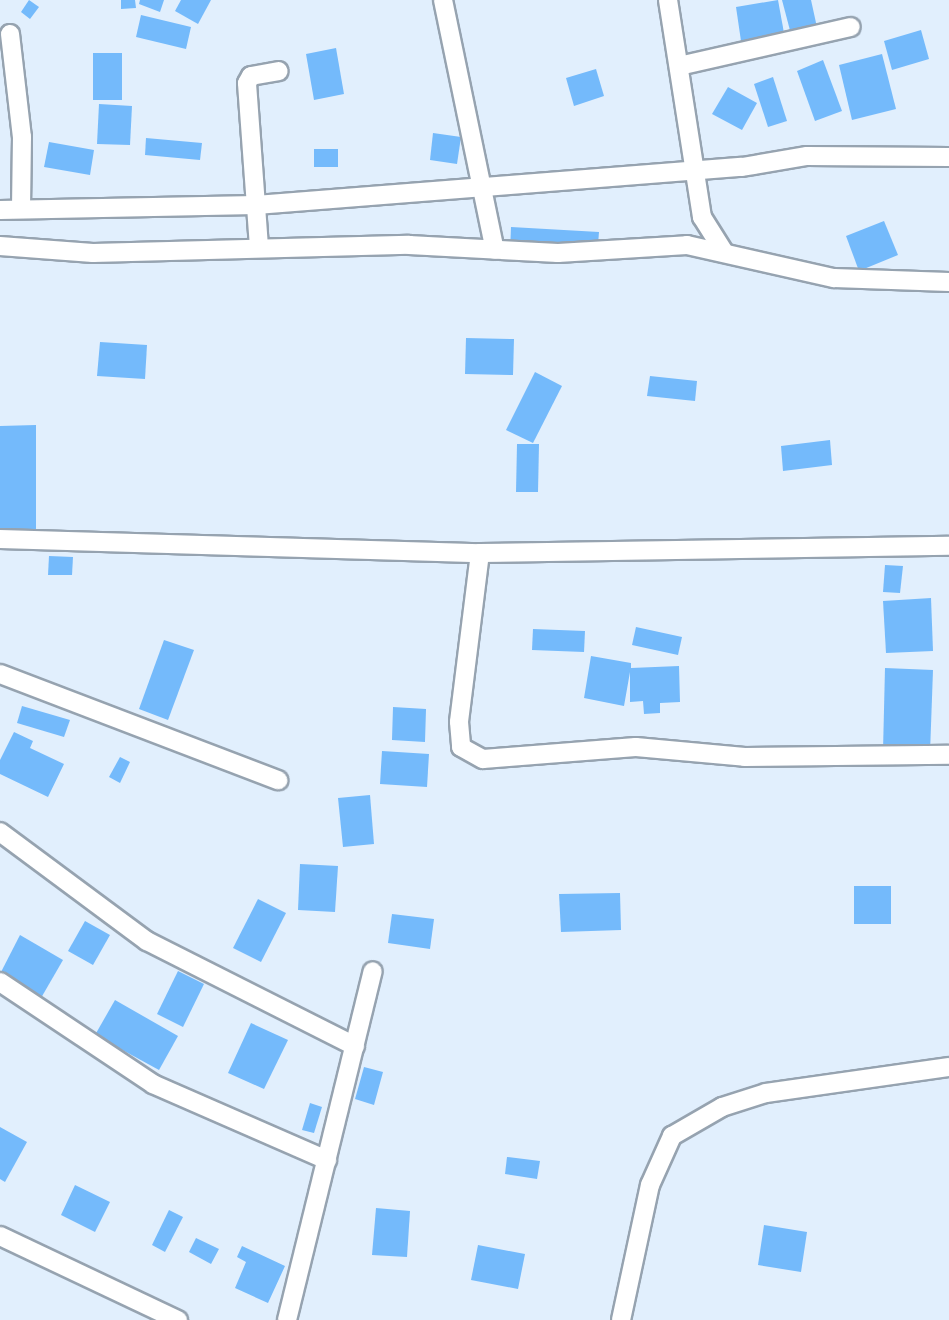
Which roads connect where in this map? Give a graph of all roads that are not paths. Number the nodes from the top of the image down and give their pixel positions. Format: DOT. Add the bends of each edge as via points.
graph roads {
  1 [pos="442,0"];
  2 [pos="668,0"];
  3 [pos="851,27"];
  4 [pos="10,34"];
  5 [pos="679,66"];
  6 [pos="279,71"];
  7 [pos="949,157"];
  8 [pos="694,171"];
  9 [pos="484,183"];
  10 [pos="256,205"];
  11 [pos="21,208"];
  12 [pos="0,210"];
  13 [pos="702,217"];
  14 [pos="687,245"];
  15 [pos="0,246"];
  16 [pos="260,247"];
  17 [pos="495,250"];
  18 [pos="724,252"];
  19 [pos="949,282"];
  20 [pos="0,539"];
  21 [pos="949,546"];
  22 [pos="480,553"];
  23 [pos="0,674"];
  24 [pos="949,755"];
  25 [pos="278,780"];
  26 [pos="0,832"];
  27 [pos="373,971"];
  28 [pos="0,982"];
  29 [pos="354,1046"];
  30 [pos="949,1067"];
  31 [pos="327,1160"];
  32 [pos="0,1236"];
  33 [pos="178,1320"];
  34 [pos="287,1320"];
  35 [pos="621,1320"];
  1 -- 9 [label="street"];
  2 -- 5 [label="street"];
  3 -- 5 [label="street"];
  4 -- 11 [label="street" via="22,138"];
  5 -- 8 [label="street"];
  6 -- 10 [label="street" via="251,76 247,83"];
  7 -- 8 [label="street" via="835,154"];
  8 -- 9 [label="street"];
  8 -- 13 [label="street"];
  9 -- 10 [label="street"];
  9 -- 17 [label="street"];
  10 -- 11 [label="street"];
  10 -- 16 [label="street"];
  11 -- 12 [label="street"];
  13 -- 14 [label="street"];
  13 -- 18 [label="street"];
  14 -- 17 [label="street" via="606,252"];
  14 -- 18 [label="street"];
  15 -- 16 [label="street" via="93,253"];
  16 -- 17 [label="street"];
  18 -- 19 [label="street" via="834,278"];
  20 -- 22 [label="street"];
  21 -- 22 [label="street"];
  22 -- 24 [label="street" via="459,722 461,747 483,759 636,747 745,757"];
  23 -- 25 [label="street"];
  26 -- 29 [label="street" via="147,941"];
  27 -- 29 [label="street"];
  28 -- 31 [label="street" via="153,1084"];
  29 -- 31 [label="street"];
  30 -- 35 [label="street" via="766,1093 722,1107 672,1136 663,1148 650,1185"];
  31 -- 34 [label="street"];
  32 -- 33 [label="street"];
}
